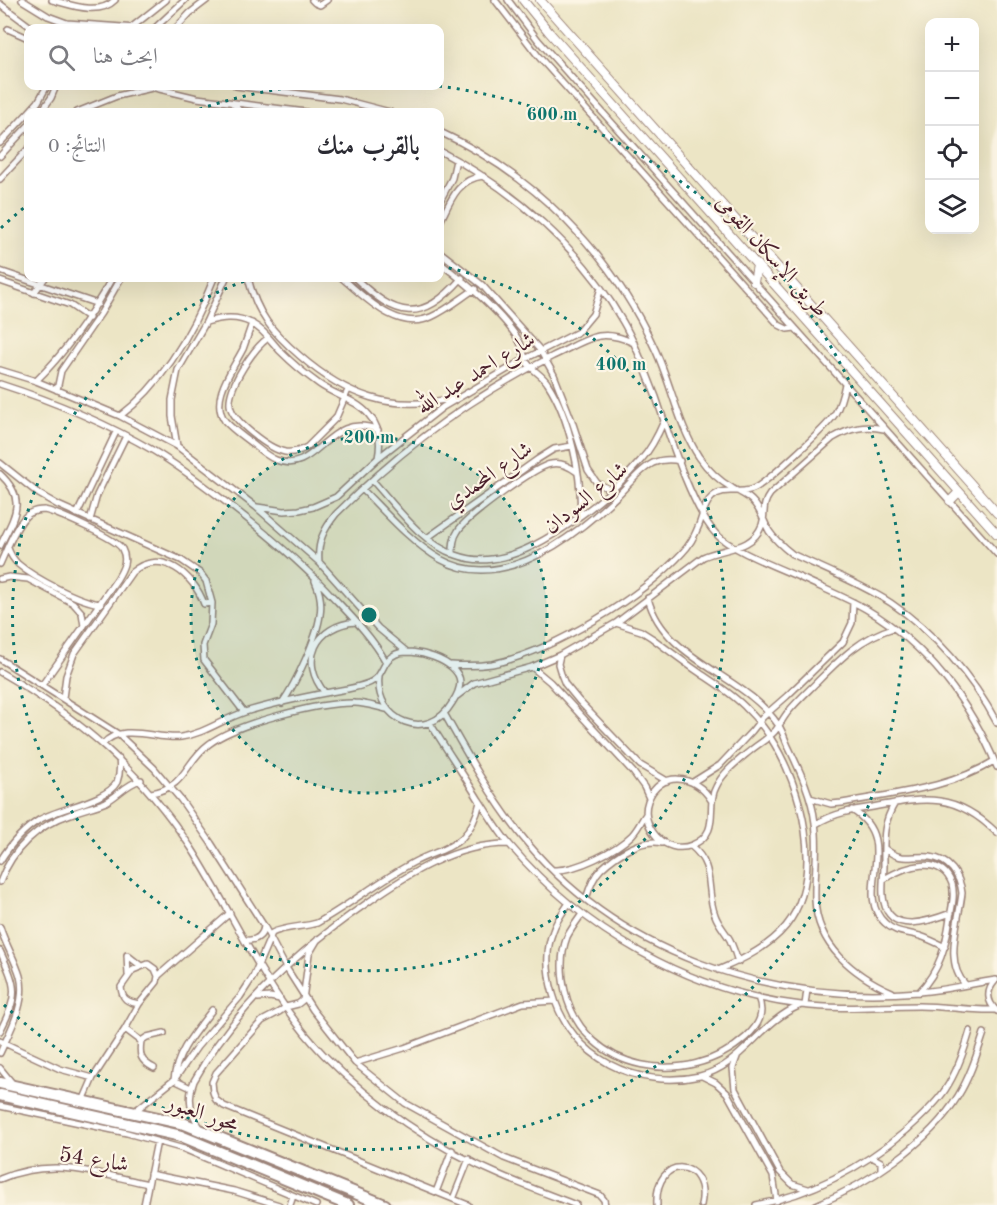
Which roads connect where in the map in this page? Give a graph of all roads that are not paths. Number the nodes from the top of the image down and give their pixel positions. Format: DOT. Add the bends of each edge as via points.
graph roads {
  1 [pos="22,0"];
  2 [pos="52,0"];
  3 [pos="115,0"];
  4 [pos="166,0"];
  5 [pos="185,0"];
  6 [pos="207,0"];
  7 [pos="312,0"];
  8 [pos="327,0"];
  9 [pos="495,0"];
  10 [pos="508,0"];
  11 [pos="523,0"];
  12 [pos="540,0"];
  13 [pos="0,4"];
  14 [pos="168,15"];
  15 [pos="67,23"];
  16 [pos="27,24"];
  17 [pos="80,24"];
  18 [pos="139,24"];
  19 [pos="159,24"];
  20 [pos="175,24"];
  21 [pos="180,24"];
  22 [pos="529,28"];
  23 [pos="8,29"];
  24 [pos="521,35"];
  25 [pos="24,36"];
  26 [pos="44,90"];
  27 [pos="54,90"];
  28 [pos="143,90"];
  29 [pos="170,90"];
  30 [pos="268,90"];
  31 [pos="233,104"];
  32 [pos="33,108"];
  33 [pos="44,108"];
  34 [pos="87,108"];
  35 [pos="237,108"];
  36 [pos="260,108"];
  37 [pos="375,108"];
  38 [pos="24,118"];
  39 [pos="24,130"];
  40 [pos="444,134"];
  41 [pos="0,142"];
  42 [pos="672,149"];
  43 [pos="24,153"];
  44 [pos="444,153"];
  45 [pos="0,156"];
  46 [pos="662,158"];
  47 [pos="456,160"];
  48 [pos="483,176"];
  49 [pos="0,179"];
  50 [pos="444,193"];
  51 [pos="444,215"];
  52 [pos="444,255"];
  53 [pos="758,265"];
  54 [pos="444,266"];
  55 [pos="0,271"];
  56 [pos="467,272"];
  57 [pos="24,278"];
  58 [pos="461,280"];
  59 [pos="0,281"];
  60 [pos="33,282"];
  61 [pos="37,282"];
  62 [pos="110,282"];
  63 [pos="119,282"];
  64 [pos="212,282"];
  65 [pos="224,282"];
  66 [pos="249,282"];
  67 [pos="347,282"];
  68 [pos="360,282"];
  69 [pos="754,282"];
  70 [pos="41,284"];
  71 [pos="482,285"];
  72 [pos="601,288"];
  73 [pos="474,290"];
  74 [pos="34,293"];
  75 [pos="97,304"];
  76 [pos="106,306"];
  77 [pos="88,317"];
  78 [pos="95,322"];
  79 [pos="206,322"];
  80 [pos="252,323"];
  81 [pos="795,328"];
  82 [pos="268,338"];
  83 [pos="634,343"];
  84 [pos="540,350"];
  85 [pos="525,359"];
  86 [pos="546,360"];
  87 [pos="532,367"];
  88 [pos="0,370"];
  89 [pos="36,381"];
  90 [pos="0,384"];
  91 [pos="845,384"];
  92 [pos="57,390"];
  93 [pos="348,390"];
  94 [pos="457,397"];
  95 [pos="343,398"];
  96 [pos="120,416"];
  97 [pos="664,421"];
  98 [pos="886,429"];
  99 [pos="378,430"];
  100 [pos="116,432"];
  101 [pos="126,436"];
  102 [pos="177,446"];
  103 [pos="572,446"];
  104 [pos="378,458"];
  105 [pos="680,461"];
  106 [pos="0,463"];
  107 [pos="577,472"];
  108 [pos="0,474"];
  109 [pos="372,480"];
  110 [pos="362,489"];
  111 [pos="611,490"];
  112 [pos="734,490"];
  113 [pos="959,492"];
  114 [pos="950,501"];
  115 [pos="256,507"];
  116 [pos="997,513"];
  117 [pos="77,514"];
  118 [pos="703,514"];
  119 [pos="580,516"];
  120 [pos="90,520"];
  121 [pos="764,520"];
  122 [pos="997,534"];
  123 [pos="427,538"];
  124 [pos="0,546"];
  125 [pos="8,547"];
  126 [pos="736,549"];
  127 [pos="453,554"];
  128 [pos="997,554"];
  129 [pos="319,562"];
  130 [pos="0,564"];
  131 [pos="312,575"];
  132 [pos="0,579"];
  133 [pos="648,598"];
  134 [pos="853,602"];
  135 [pos="212,603"];
  136 [pos="101,604"];
  137 [pos="356,622"];
  138 [pos="616,623"];
  139 [pos="84,627"];
  140 [pos="893,628"];
  141 [pos="407,652"];
  142 [pos="560,655"];
  143 [pos="0,659"];
  144 [pos="386,662"];
  145 [pos="450,665"];
  146 [pos="532,667"];
  147 [pos="0,672"];
  148 [pos="379,676"];
  149 [pos="42,685"];
  150 [pos="325,693"];
  151 [pos="63,698"];
  152 [pos="455,698"];
  153 [pos="282,703"];
  154 [pos="386,710"];
  155 [pos="244,712"];
  156 [pos="767,712"];
  157 [pos="445,715"];
  158 [pos="759,722"];
  159 [pos="430,723"];
  160 [pos="997,723"];
  161 [pos="779,726"];
  162 [pos="118,734"];
  163 [pos="770,736"];
  164 [pos="103,744"];
  165 [pos="119,759"];
  166 [pos="994,760"];
  167 [pos="997,767"];
  168 [pos="141,780"];
  169 [pos="667,781"];
  170 [pos="693,782"];
  171 [pos="170,788"];
  172 [pos="151,793"];
  173 [pos="649,798"];
  174 [pos="810,798"];
  175 [pos="711,800"];
  176 [pos="480,801"];
  177 [pos="895,803"];
  178 [pos="852,810"];
  179 [pos="646,814"];
  180 [pos="816,824"];
  181 [pos="997,833"];
  182 [pos="508,844"];
  183 [pos="667,844"];
  184 [pos="691,846"];
  185 [pos="884,848"];
  186 [pos="0,861"];
  187 [pos="543,861"];
  188 [pos="533,870"];
  189 [pos="554,870"];
  190 [pos="884,879"];
  191 [pos="816,880"];
  192 [pos="806,881"];
  193 [pos="0,882"];
  194 [pos="586,899"];
  195 [pos="569,903"];
  196 [pos="230,913"];
  197 [pos="951,913"];
  198 [pos="582,914"];
  199 [pos="264,926"];
  200 [pos="0,930"];
  201 [pos="631,931"];
  202 [pos="270,936"];
  203 [pos="318,939"];
  204 [pos="246,940"];
  205 [pos="623,942"];
  206 [pos="945,947"];
  207 [pos="0,951"];
  208 [pos="738,962"];
  209 [pos="259,964"];
  210 [pos="141,966"];
  211 [pos="285,966"];
  212 [pos="718,970"];
  213 [pos="726,973"];
  214 [pos="129,976"];
  215 [pos="158,976"];
  216 [pos="996,980"];
  217 [pos="269,984"];
  218 [pos="966,985"];
  219 [pos="722,987"];
  220 [pos="807,990"];
  221 [pos="918,992"];
  222 [pos="894,993"];
  223 [pos="304,997"];
  224 [pos="758,997"];
  225 [pos="256,998"];
  226 [pos="280,999"];
  227 [pos="555,1001"];
  228 [pos="139,1004"];
  229 [pos="803,1005"];
  230 [pos="286,1007"];
  231 [pos="212,1010"];
  232 [pos="997,1011"];
  233 [pos="125,1029"];
  234 [pos="0,1031"];
  235 [pos="970,1031"];
  236 [pos="164,1033"];
  237 [pos="984,1033"];
  238 [pos="141,1041"];
  239 [pos="2,1042"];
  240 [pos="197,1047"];
  241 [pos="0,1053"];
  242 [pos="209,1055"];
  243 [pos="737,1058"];
  244 [pos="355,1063"];
  245 [pos="0,1068"];
  246 [pos="154,1068"];
  247 [pos="702,1076"];
  248 [pos="93,1078"];
  249 [pos="174,1080"];
  250 [pos="0,1083"];
  251 [pos="17,1087"];
  252 [pos="191,1088"];
  253 [pos="0,1095"];
  254 [pos="83,1101"];
  255 [pos="0,1106"];
  256 [pos="135,1111"];
  257 [pos="202,1130"];
  258 [pos="157,1141"];
  259 [pos="889,1145"];
  260 [pos="452,1150"];
  261 [pos="216,1156"];
  262 [pos="891,1156"];
  263 [pos="872,1157"];
  264 [pos="469,1159"];
  265 [pos="881,1169"];
  266 [pos="150,1174"];
  267 [pos="0,1179"];
  268 [pos="148,1184"];
  269 [pos="810,1190"];
  270 [pos="436,1192"];
  271 [pos="293,1196"];
  272 [pos="453,1199"];
  273 [pos="777,1201"];
  274 [pos="144,1205"];
  275 [pos="279,1205"];
  276 [pos="290,1205"];
  277 [pos="316,1205"];
  278 [pos="348,1205"];
  279 [pos="385,1205"];
  280 [pos="468,1205"];
  281 [pos="576,1205"];
  282 [pos="605,1205"];
  283 [pos="657,1205"];
  284 [pos="701,1205"];
  285 [pos="756,1205"];
  286 [pos="816,1205"];
  1 -- 15 [label="street"];
  2 -- 3 [label="street" via="89,8"];
  4 -- 18 [label="street"];
  5 -- 14 [label="street"];
  6 -- 21 [label="street"];
  7 -- 8 [label="street" via="320,4"];
  9 -- 24 [label="street"];
  10 -- 22 [label="street"];
  11 -- 46 [label="main road, طريق الإسكان القومى"];
  12 -- 42 [label="main road, طريق الإسكان القومى"];
  13 -- 16 [label="street"];
  14 -- 19 [label="street"];
  14 -- 20 [label="street"];
  15 -- 17 [label="street"];
  22 -- 24 [label="street"];
  22 -- 69 [label="street"];
  23 -- 25 [label="street"];
  24 -- 81 [label="street" via="779,325"];
  26 -- 32 [label="street"];
  27 -- 33 [label="street"];
  28 -- 34 [label="street"];
  29 -- 31 [label="street"];
  30 -- 37 [label="street" via="340,99"];
  31 -- 35 [label="street"];
  31 -- 36 [label="street"];
  38 -- 41 [label="street"];
  39 -- 45 [label="street"];
  40 -- 112 [label="street" via="520,180 552,206 599,257 645,328 698,455 716,478"];
  42 -- 46 [label="main road"];
  42 -- 116 [label="main road, طريق الإسكان القومى"];
  43 -- 49 [label="street"];
  44 -- 47 [label="street"];
  46 -- 53 [label="main road, طريق الإسكان القومى"];
  47 -- 48 [label="street"];
  47 -- 50 [label="street"];
  48 -- 51 [label="street" via="462,184"];
  48 -- 72 [label="street" via="536,216"];
  52 -- 56 [label="street"];
  53 -- 69 [label="main road"];
  53 -- 113 [label="main road, طريق الإسكان القومى"];
  54 -- 58 [label="street"];
  55 -- 57 [label="street"];
  56 -- 58 [label="street"];
  56 -- 71 [label="street"];
  58 -- 68 [label="street" via="432,306 415,311 397,309"];
  58 -- 73 [label="street"];
  59 -- 74 [label="street"];
  60 -- 74 [label="street"];
  61 -- 70 [label="street"];
  62 -- 75 [label="street"];
  63 -- 76 [label="street"];
  64 -- 96 [label="street" via="163,371 141,399"];
  65 -- 79 [label="street"];
  66 -- 93 [label="street" via="260,313 275,334 314,368"];
  67 -- 73 [label="street" via="393,317 413,321 432,316"];
  69 -- 81 [label="street"];
  70 -- 74 [label="street"];
  70 -- 75 [label="street"];
  71 -- 73 [label="street"];
  71 -- 84 [label="street"];
  72 -- 83 [label="street"];
  72 -- 84 [label="street, شارع احمد عبد الله" via="597,306 583,327"];
  73 -- 85 [label="street" via="513,332"];
  74 -- 77 [label="street" via="70,305"];
  75 -- 76 [label="street"];
  75 -- 77 [label="street"];
  76 -- 78 [label="street"];
  77 -- 78 [label="street"];
  77 -- 89 [label="street"];
  78 -- 92 [label="street" via="61,370"];
  79 -- 80 [label="street" via="231,318"];
  79 -- 102 [label="street" via="178,370 174,385 172,416"];
  80 -- 82 [label="street"];
  80 -- 99 [label="street" via="220,397 221,414 233,429 271,458 289,463 308,457 349,427"];
  81 -- 91 [label="street"];
  82 -- 95 [label="street" via="308,375"];
  82 -- 95 [label="street" via="251,355 232,391 230,405 240,423 275,449 294,452 312,443 331,424 340,412"];
  83 -- 86 [label="street, شارع احمد عبد الله" via="599,336"];
  83 -- 97 [label="street"];
  84 -- 85 [label="street, شارع احمد عبد الله"];
  84 -- 86 [label="street"];
  85 -- 87 [label="street"];
  85 -- 94 [label="street, شارع احمد عبد الله"];
  86 -- 87 [label="street, شارع احمد عبد الله"];
  86 -- 111 [label="street" via="576,429 588,470 597,483"];
  87 -- 103 [label="street" via="551,389"];
  87 -- 109 [label="street, شارع احمد عبد الله" via="451,416"];
  88 -- 89 [label="street"];
  89 -- 92 [label="street"];
  90 -- 100 [label="street" via="54,403"];
  91 -- 98 [label="street"];
  91 -- 112 [label="street" via="836,413 821,430 756,488"];
  92 -- 96 [label="street"];
  93 -- 94 [label="street" via="402,404"];
  93 -- 95 [label="street"];
  94 -- 104 [label="street, شارع احمد عبد الله"];
  95 -- 99 [label="street" via="368,413"];
  96 -- 102 [label="street"];
  97 -- 105 [label="street"];
  97 -- 111 [label="street, شارع السودان" via="648,452"];
  98 -- 114 [label="street"];
  98 -- 121 [label="street" via="859,427 833,438 770,494 764,506"];
  99 -- 104 [label="street"];
  100 -- 101 [label="street"];
  100 -- 117 [label="street"];
  101 -- 120 [label="street" via="97,495"];
  101 -- 131 [label="street" via="190,475"];
  102 -- 115 [label="street"];
  103 -- 107 [label="street"];
  103 -- 123 [label="street, شارع المحمدي" via="554,449 538,459"];
  104 -- 115 [label="street, شارع احمد عبد الله" via="327,502 299,510"];
  105 -- 110 [label="street, شارع السودان" via="661,460 652,464 572,534 521,562 495,569 466,569 440,559"];
  105 -- 118 [label="street"];
  106 -- 117 [label="street" via="39,494"];
  107 -- 119 [label="street"];
  107 -- 127 [label="street, شارع المحمدي" via="560,464 542,467 462,526 454,539"];
  108 -- 124 [label="street" via="12,486 17,501 15,516"];
  109 -- 110 [label="street, شارع احمد عبد الله"];
  109 -- 123 [label="street, شارع السودان"];
  110 -- 129 [label="street, شارع احمد عبد الله" via="327,525 318,550"];
  111 -- 119 [label="street, شارع السودان"];
  112 -- 118 [label="street" via="710,498"];
  112 -- 121 [label="street" via="753,501"];
  113 -- 114 [label="main road"];
  113 -- 122 [label="main road, طريق الإسكان القومى"];
  114 -- 128 [label="street"];
  115 -- 129 [label="street"];
  117 -- 120 [label="street"];
  118 -- 126 [label="street" via="717,534"];
  118 -- 145 [label="street" via="683,552 608,612 528,652 494,663"];
  119 -- 127 [label="street, شارع السودان" via="543,540 506,556 479,560"];
  120 -- 135 [label="street" via="190,565 206,581"];
  121 -- 126 [label="street" via="754,539"];
  121 -- 160 [label="street" via="792,554 879,597 918,625 966,675"];
  123 -- 127 [label="street, شارع السودان"];
  125 -- 130 [label="street"];
  125 -- 136 [label="street" via="27,570 76,598"];
  125 -- 136 [label="street" via="22,519 37,510 116,542 125,564"];
  126 -- 133 [label="street" via="704,557"];
  126 -- 134 [label="street"];
  129 -- 141 [label="street" via="378,628"];
  131 -- 137 [label="street"];
  131 -- 153 [label="street" via="321,603 319,622 298,677"];
  132 -- 139 [label="street" via="28,579 73,603 82,614"];
  133 -- 138 [label="street"];
  133 -- 156 [label="street" via="654,616 670,638 753,697"];
  134 -- 140 [label="street"];
  134 -- 156 [label="street" via="852,623 843,642"];
  135 -- 151 [label="street" via="204,604 195,584 176,568 154,562 138,567 74,654"];
  135 -- 155 [label="street" via="211,624 203,645 204,660"];
  136 -- 139 [label="street"];
  137 -- 144 [label="street"];
  137 -- 150 [label="street" via="327,631 315,647 314,676"];
  138 -- 142 [label="street"];
  138 -- 158 [label="street" via="652,638 729,693"];
  139 -- 149 [label="street"];
  140 -- 161 [label="street" via="853,647 795,704"];
  140 -- 166 [label="street" via="953,688"];
  141 -- 144 [label="street" via="395,654"];
  141 -- 145 [label="street"];
  142 -- 146 [label="street"];
  142 -- 169 [label="street" via="558,664 571,692 640,765"];
  143 -- 149 [label="street"];
  144 -- 148 [label="street"];
  145 -- 152 [label="street" via="460,682"];
  146 -- 152 [label="street" via="474,684"];
  146 -- 173 [label="street" via="633,772"];
  147 -- 164 [label="street"];
  148 -- 150 [label="street" via="359,687"];
  148 -- 154 [label="street"];
  149 -- 151 [label="street"];
  150 -- 153 [label="street"];
  151 -- 162 [label="street"];
  152 -- 157 [label="street"];
  153 -- 155 [label="street"];
  154 -- 159 [label="street" via="410,723"];
  154 -- 171 [label="street" via="357,703 336,704 243,728 209,744"];
  155 -- 162 [label="street" via="188,736"];
  156 -- 158 [label="street"];
  156 -- 161 [label="street"];
  157 -- 159 [label="street"];
  157 -- 187 [label="street" via="505,814"];
  158 -- 163 [label="street"];
  158 -- 170 [label="street" via="720,765"];
  159 -- 176 [label="street"];
  161 -- 163 [label="street"];
  161 -- 174 [label="street"];
  162 -- 164 [label="street"];
  162 -- 171 [label="street"];
  163 -- 175 [label="street" via="728,771"];
  163 -- 192 [label="street" via="801,808"];
  164 -- 165 [label="street"];
  165 -- 168 [label="street"];
  165 -- 186 [label="street" via="118,778 110,790 38,821"];
  166 -- 167 [label="street"];
  166 -- 174 [label="street" via="960,779 940,784 842,803"];
  168 -- 172 [label="street"];
  168 -- 193 [label="street" via="110,800 43,827 13,857"];
  169 -- 170 [label="street"];
  169 -- 173 [label="street"];
  170 -- 175 [label="street"];
  171 -- 172 [label="street"];
  171 -- 199 [label="street"];
  172 -- 196 [label="street" via="192,849"];
  173 -- 179 [label="street"];
  174 -- 180 [label="street"];
  175 -- 184 [label="street" via="709,830"];
  176 -- 182 [label="street"];
  176 -- 202 [label="street" via="470,829 448,848 416,861 317,922 277,930"];
  177 -- 178 [label="street"];
  177 -- 181 [label="street" via="926,799 953,804 970,811"];
  177 -- 185 [label="street" via="885,824"];
  178 -- 180 [label="street"];
  178 -- 206 [label="street" via="868,821 875,837 874,896 880,917 892,929"];
  179 -- 183 [label="street" via="650,829"];
  179 -- 189 [label="street" via="623,842 580,867"];
  180 -- 191 [label="street"];
  182 -- 188 [label="street"];
  182 -- 203 [label="street" via="467,849 418,870"];
  183 -- 184 [label="street"];
  183 -- 194 [label="street" via="638,845 619,856 601,869"];
  184 -- 208 [label="street" via="705,862 715,916"];
  185 -- 190 [label="street"];
  185 -- 218 [label="street" via="901,858 937,858 955,872 962,893 954,960 959,978"];
  187 -- 188 [label="street"];
  187 -- 189 [label="street"];
  188 -- 195 [label="street"];
  189 -- 194 [label="street"];
  190 -- 197 [label="street" via="884,904 899,921 924,922"];
  190 -- 197 [label="street" via="915,866 941,870 952,885"];
  191 -- 192 [label="street"];
  191 -- 222 [label="street" via="817,911 827,941 856,972"];
  192 -- 208 [label="street" via="786,927"];
  194 -- 201 [label="street"];
  195 -- 198 [label="street"];
  195 -- 227 [label="street" via="553,930 549,947 548,978"];
  196 -- 204 [label="street"];
  196 -- 215 [label="street"];
  197 -- 206 [label="street"];
  198 -- 205 [label="street"];
  198 -- 224 [label="street" via="563,950 562,978 577,1021 610,1053 656,1068 708,1060 730,1050 754,1030 762,1014"];
  199 -- 202 [label="street"];
  199 -- 204 [label="street" via="258,938"];
  200 -- 239 [label="street" via="22,991"];
  201 -- 205 [label="street"];
  201 -- 212 [label="street"];
  202 -- 209 [label="street"];
  202 -- 211 [label="street"];
  203 -- 211 [label="street"];
  203 -- 223 [label="street" via="309,954"];
  204 -- 209 [label="street"];
  205 -- 219 [label="street" via="675,969"];
  206 -- 221 [label="street" via="932,976"];
  207 -- 234 [label="street" via="12,975 14,994"];
  208 -- 212 [label="street"];
  209 -- 217 [label="street"];
  209 -- 240 [label="street" via="247,987"];
  210 -- 214 [label="street"];
  210 -- 214 [label="street" via="127,955"];
  210 -- 215 [label="street" via="148,963"];
  211 -- 217 [label="street"];
  211 -- 223 [label="street"];
  212 -- 213 [label="street"];
  213 -- 219 [label="street"];
  213 -- 220 [label="street"];
  214 -- 228 [label="street" via="121,987 122,995 128,1002"];
  215 -- 228 [label="street"];
  216 -- 218 [label="street"];
  216 -- 232 [label="street" via="988,995"];
  217 -- 225 [label="street"];
  217 -- 226 [label="street"];
  218 -- 221 [label="street"];
  219 -- 224 [label="street"];
  220 -- 222 [label="street"];
  220 -- 229 [label="street"];
  221 -- 222 [label="street"];
  223 -- 230 [label="street" via="295,1006"];
  223 -- 244 [label="street"];
  224 -- 229 [label="street"];
  225 -- 226 [label="street"];
  225 -- 242 [label="street"];
  226 -- 230 [label="street"];
  227 -- 244 [label="street" via="523,1003"];
  227 -- 247 [label="street" via="573,1034 609,1065 654,1080"];
  228 -- 233 [label="street"];
  229 -- 232 [label="street"];
  229 -- 243 [label="street" via="776,1018"];
  230 -- 260 [label="street" via="323,1054 351,1081 396,1117"];
  230 -- 270 [label="street" via="260,1024 216,1073 212,1086 218,1103"];
  231 -- 249 [label="street" via="184,1048"];
  233 -- 238 [label="street"];
  233 -- 248 [label="street"];
  235 -- 259 [label="street" via="962,1058 944,1092"];
  236 -- 238 [label="street"];
  237 -- 262 [label="street" via="968,1076 950,1108 935,1126"];
  238 -- 246 [label="street" via="139,1054 144,1063"];
  239 -- 241 [label="street"];
  239 -- 248 [label="street" via="60,1069"];
  240 -- 242 [label="street"];
  240 -- 249 [label="street"];
  242 -- 252 [label="street"];
  243 -- 247 [label="street"];
  243 -- 269 [label="street" via="733,1068 735,1089 780,1172 792,1184"];
  244 -- 282 [label="street" via="405,1103 437,1122 504,1158 600,1196"];
  245 -- 251 [label="street"];
  247 -- 273 [label="street" via="727,1093 773,1176"];
  248 -- 254 [label="street"];
  249 -- 252 [label="street"];
  249 -- 256 [label="street"];
  250 -- 251 [label="highway, محور العبور"];
  251 -- 254 [label="highway, محور العبور"];
  252 -- 257 [label="street" via="192,1110"];
  253 -- 261 [label="highway, محور العبور" via="165,1131"];
  254 -- 256 [label="highway, محور العبور"];
  255 -- 258 [label="street"];
  256 -- 257 [label="highway, محور العبور"];
  257 -- 279 [label="highway, محور العبور"];
  258 -- 261 [label="street"];
  258 -- 266 [label="street"];
  259 -- 262 [label="street"];
  259 -- 263 [label="street"];
  260 -- 264 [label="street"];
  260 -- 270 [label="street"];
  261 -- 271 [label="street"];
  261 -- 278 [label="highway, محور العبور"];
  262 -- 265 [label="street"];
  263 -- 265 [label="street" via="880,1162"];
  263 -- 269 [label="street"];
  264 -- 272 [label="street"];
  264 -- 281 [label="street"];
  265 -- 286 [label="street" via="855,1188"];
  266 -- 268 [label="street"];
  266 -- 275 [label="street"];
  267 -- 268 [label="street, شارع 54" via="32,1169 58,1167"];
  268 -- 274 [label="street"];
  269 -- 273 [label="street"];
  270 -- 272 [label="street"];
  271 -- 276 [label="street"];
  271 -- 277 [label="street"];
  272 -- 280 [label="street"];
  273 -- 285 [label="street"];
  283 -- 284 [label="street" via="661,1179 675,1168 696,1174 702,1184"];
}
